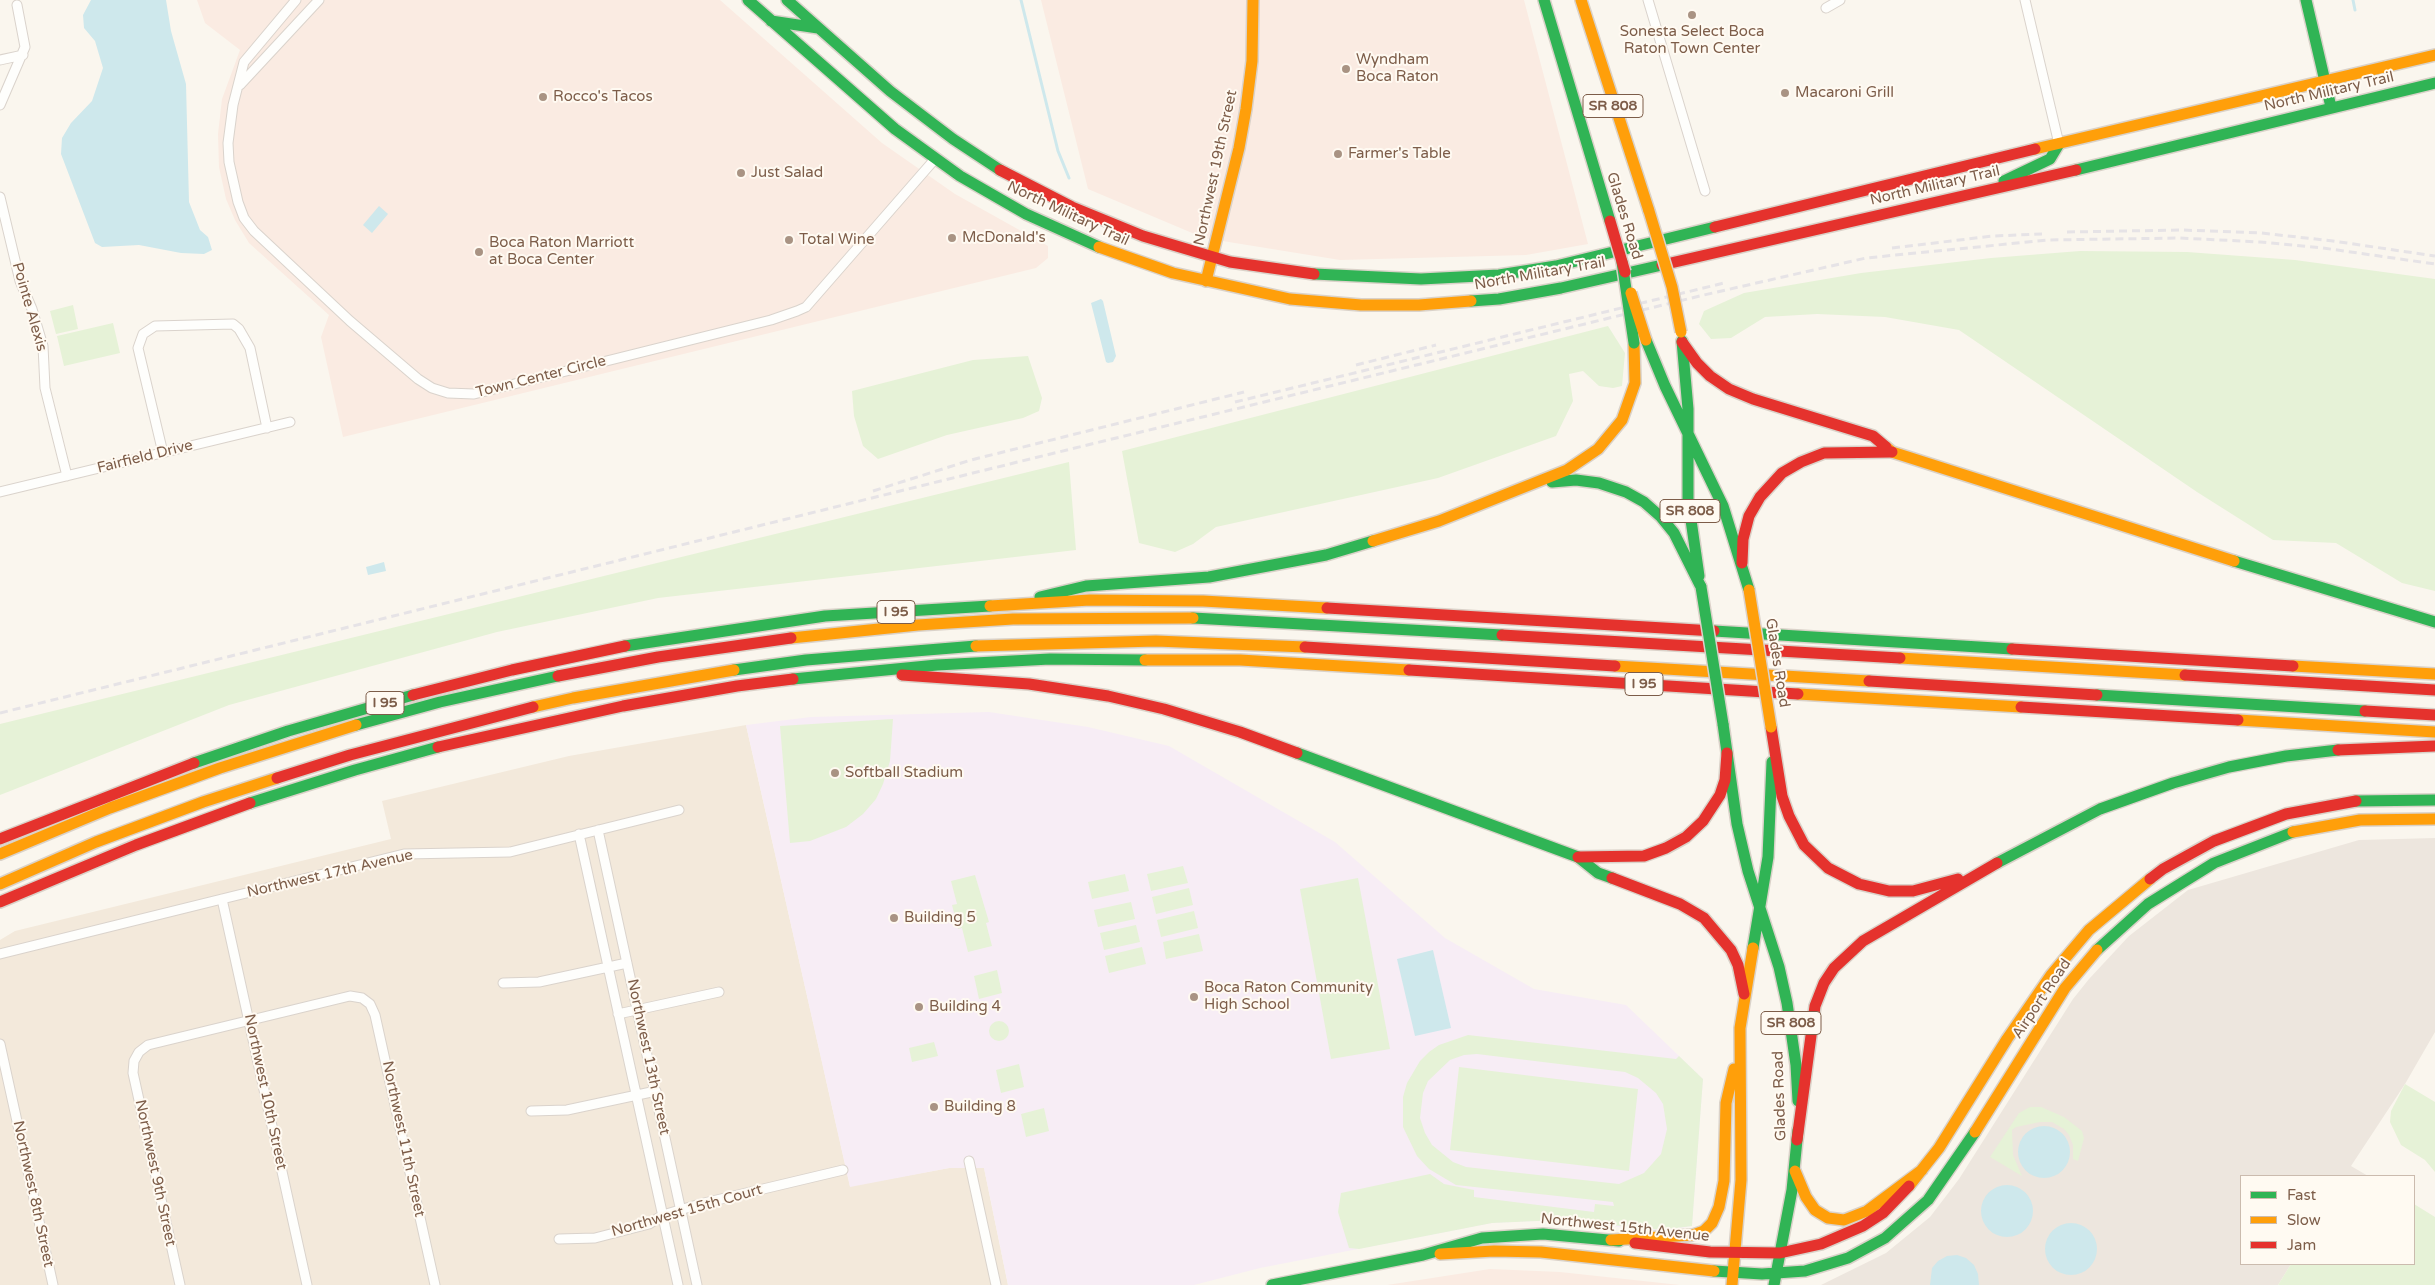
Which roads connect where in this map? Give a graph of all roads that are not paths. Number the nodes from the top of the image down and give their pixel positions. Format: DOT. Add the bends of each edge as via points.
graph roads {
  1 [pos="296,0"];
  2 [pos="319,0"];
  3 [pos="748,0"];
  4 [pos="778,0"];
  5 [pos="1253,0"];
  6 [pos="1544,0"];
  7 [pos="1581,0"];
  8 [pos="1648,0"];
  9 [pos="1840,0"];
  10 [pos="2025,0"];
  11 [pos="2306,0"];
  12 [pos="789,2"];
  13 [pos="17,5"];
  14 [pos="1826,8"];
  15 [pos="771,21"];
  16 [pos="818,28"];
  17 [pos="23,55"];
  18 [pos="2435,55"];
  19 [pos="0,60"];
  20 [pos="2325,80"];
  21 [pos="2435,83"];
  22 [pos="238,86"];
  23 [pos="0,105"];
  24 [pos="2331,107"];
  25 [pos="2059,144"];
  26 [pos="935,159"];
  27 [pos="1704,191"];
  28 [pos="1982,191"];
  29 [pos="0,197"];
  30 [pos="1212,257"];
  31 [pos="1622,262"];
  32 [pos="1206,281"];
  33 [pos="1682,337"];
  34 [pos="290,422"];
  35 [pos="268,428"];
  36 [pos="1688,435"];
  37 [pos="1892,452"];
  38 [pos="163,453"];
  39 [pos="67,476"];
  40 [pos="1516,491"];
  41 [pos="0,492"];
  42 [pos="1742,563"];
  43 [pos="1701,587"];
  44 [pos="1007,606"];
  45 [pos="2435,622"];
  46 [pos="852,672"];
  47 [pos="2435,674"];
  48 [pos="2435,690"];
  49 [pos="2435,715"];
  50 [pos="1771,727"];
  51 [pos="2435,732"];
  52 [pos="2435,746"];
  53 [pos="1727,753"];
  54 [pos="2435,800"];
  55 [pos="679,810"];
  56 [pos="2435,819"];
  57 [pos="598,830"];
  58 [pos="579,834"];
  59 [pos="0,839"];
  60 [pos="0,854"];
  61 [pos="1578,857"];
  62 [pos="1984,870"];
  63 [pos="0,884"];
  64 [pos="222,899"];
  65 [pos="0,902"];
  66 [pos="1760,908"];
  67 [pos="0,954"];
  68 [pos="627,963"];
  69 [pos="608,967"];
  70 [pos="503,983"];
  71 [pos="719,992"];
  72 [pos="1744,994"];
  73 [pos="638,1010"];
  74 [pos="618,1014"];
  75 [pos="249,1020"];
  76 [pos="0,1044"];
  77 [pos="1739,1046"];
  78 [pos="656,1091"];
  79 [pos="636,1095"];
  80 [pos="531,1111"];
  81 [pos="1797,1140"];
  82 [pos="970,1162"];
  83 [pos="844,1170"];
  84 [pos="1794,1170"];
  85 [pos="1922,1170"];
  86 [pos="682,1210"];
  87 [pos="663,1215"];
  88 [pos="559,1239"];
  89 [pos="1612,1240"];
  90 [pos="1780,1253"];
  91 [pos="1736,1254"];
  92 [pos="1423,1255"];
  93 [pos="1734,1273"];
  94 [pos="1775,1279"];
  95 [pos="53,1285"];
  96 [pos="180,1285"];
  97 [pos="307,1285"];
  98 [pos="435,1285"];
  99 [pos="678,1285"];
  100 [pos="697,1285"];
  101 [pos="996,1285"];
  102 [pos="1272,1285"];
  103 [pos="1732,1285"];
  1 -- 22 [label="street, Town Center Circle" via="244,62"];
  2 -- 22 [label="street"];
  3 -- 15 [label="main road, North Military Trail"];
  4 -- 12 [label="main road"];
  5 -- 30 [label="main road, Northwest 19th Street" via="1252,61 1246,109"];
  6 -- 31 [label="main road, Glades Road / SR 808, bridge"];
  7 -- 33 [label="main road, Glades Road / SR 808, bridge" via="1672,287"];
  8 -- 27 [label="street"];
  9 -- 14 [label="street"];
  10 -- 25 [label="street"];
  11 -- 20 [label="main road"];
  12 -- 16 [label="main road, North Military Trail"];
  13 -- 17 [label="street" via="25,48"];
  15 -- 16 [label="main road"];
  15 -- 26 [label="main road, North Military Trail" via="867,106"];
  16 -- 30 [label="main road, North Military Trail" via="921,116 1002,171 1107,223"];
  17 -- 19 [label="street"];
  17 -- 23 [label="street"];
  18 -- 20 [label="main road, North Military Trail"];
  20 -- 24 [label="main road"];
  20 -- 25 [label="main road, North Military Trail"];
  21 -- 24 [label="main road, North Military Trail"];
  22 -- 26 [label="street, Town Center Circle" via="230,121 229,162 238,202 249,224 350,321 418,379 432,388 457,394 474,394 771,320 806,307"];
  24 -- 28 [label="main road, North Military Trail"];
  25 -- 28 [label="main road" via="2050,159"];
  25 -- 30 [label="main road, North Military Trail" via="1556,266 1499,275 1421,280 1364,278 1293,273"];
  26 -- 32 [label="main road, North Military Trail" via="993,196 1070,235 1128,258"];
  28 -- 32 [label="main road, North Military Trail" via="1561,288 1499,299 1419,305 1361,305 1290,299"];
  29 -- 39 [label="street, Pointe Alexis" via="20,281 43,346 45,388"];
  30 -- 32 [label="main road, Northwest 19th Street"];
  31 -- 36 [label="main road, Glades Road / SR 808, bridge" via="1646,340"];
  31 -- 40 [label="main road, bridge" via="1636,369 1634,390 1622,420 1598,450 1576,466"];
  33 -- 36 [label="main road, Glades Road / SR 808"];
  33 -- 37 [label="main road" via="1697,363 1729,389 1873,436"];
  34 -- 35 [label="street, Fairfield Drive"];
  35 -- 38 [label="street, Fairfield Drive"];
  35 -- 38 [label="street" via="250,348 239,329 233,324 155,326 143,334 138,348"];
  36 -- 42 [label="main road, Glades Road / SR 808" via="1723,506"];
  36 -- 43 [label="main road, Glades Road / SR 808" via="1688,499"];
  37 -- 42 [label="main road" via="1824,453 1782,473 1763,493 1749,516 1743,539"];
  37 -- 45 [label="main road"];
  38 -- 39 [label="street, Fairfield Drive"];
  39 -- 41 [label="street, Fairfield Drive"];
  40 -- 43 [label="main road" via="1576,480 1608,485 1626,492 1653,510 1668,525 1680,542"];
  40 -- 44 [label="main road" via="1404,533 1326,555 1209,577 1073,588"];
  42 -- 50 [label="main road, Glades Road / SR 808, bridge"];
  43 -- 53 [label="main road, Glades Road / SR 808, bridge"];
  44 -- 47 [label="main road, I 95" via="1090,600 1244,603"];
  44 -- 59 [label="main road, I 95" via="793,620 627,646 493,675 363,709 242,746 106,795"];
  46 -- 51 [label="main road, I 95" via="1050,659 1240,660"];
  46 -- 61 [label="main road" via="1029,684 1108,696 1164,709 1240,732"];
  46 -- 65 [label="main road, I 95" via="737,686 623,706 430,749 280,794 172,831"];
  48 -- 60 [label="main road" via="1231,619 1022,618 918,624 658,657 440,702 321,735 220,768 110,808"];
  49 -- 63 [label="main road" via="1254,644 1118,641 922,649 806,660 689,677 573,698 463,724 210,799 96,842"];
  50 -- 62 [label="main road" via="1782,796 1792,822 1804,845 1833,871 1869,888 1902,892 1935,887"];
  50 -- 66 [label="main road, Glades Road / SR 808" via="1771,834"];
  52 -- 62 [label="main road" via="2307,754 2243,764 2191,777 2092,813"];
  53 -- 61 [label="main road" via="1720,795 1703,821 1686,836 1644,856"];
  53 -- 66 [label="main road, Glades Road / SR 808" via="1736,824"];
  54 -- 85 [label="main road, Airport Road" via="2362,800 2286,814 2214,841 2158,873 2117,904 2063,959"];
  55 -- 57 [label="street, Northwest 17th Avenue"];
  56 -- 94 [label="main road, Airport Road" via="2360,820 2295,832 2230,855 2164,892 2104,943 2065,988 1961,1154 1920,1209 1885,1238 1848,1258"];
  57 -- 58 [label="street, Northwest 17th Avenue"];
  57 -- 68 [label="street, Northwest 13th Street"];
  58 -- 64 [label="street, Northwest 17th Avenue" via="510,852 404,854"];
  58 -- 69 [label="street, Northwest 13th Street"];
  61 -- 72 [label="main road" via="1598,873 1680,904 1704,918 1731,950"];
  62 -- 81 [label="main road" via="1863,941 1847,953 1828,976 1812,1015"];
  64 -- 67 [label="street, Northwest 17th Avenue"];
  64 -- 75 [label="street, Northwest 10th Street"];
  66 -- 72 [label="main road, Glades Road / SR 808"];
  66 -- 81 [label="main road, Glades Road / SR 808" via="1779,967 1791,1022 1797,1079"];
  68 -- 69 [label="street"];
  68 -- 73 [label="street, Northwest 13th Street"];
  69 -- 70 [label="street" via="539,982"];
  69 -- 74 [label="street, Northwest 13th Street"];
  71 -- 73 [label="street"];
  72 -- 77 [label="main road, Glades Road / SR 808"];
  73 -- 74 [label="street"];
  73 -- 78 [label="street, Northwest 13th Street"];
  74 -- 79 [label="street, Northwest 13th Street"];
  75 -- 96 [label="street, Northwest 9th Street" via="148,1045 134,1062 133,1073"];
  75 -- 97 [label="street, Northwest 10th Street"];
  75 -- 98 [label="street, Northwest 11th Street" via="350,996 362,998 370,1004 376,1014"];
  76 -- 95 [label="street, Northwest 8th Street"];
  77 -- 89 [label="main road" via="1726,1103 1724,1181 1712,1223 1704,1232 1693,1235"];
  77 -- 91 [label="main road, Glades Road / SR 808" via="1742,1170"];
  78 -- 79 [label="street"];
  78 -- 86 [label="street, Northwest 13th Street"];
  79 -- 80 [label="street" via="567,1110"];
  79 -- 87 [label="street, Northwest 13th Street"];
  81 -- 84 [label="main road, Glades Road / SR 808"];
  82 -- 101 [label="street"];
  83 -- 86 [label="street, Northwest 15th Court"];
  84 -- 85 [label="main road" via="1815,1210 1838,1220 1859,1215"];
  84 -- 90 [label="main road, Glades Road / SR 808"];
  85 -- 90 [label="main road, Airport Road" via="1894,1203 1863,1226 1821,1244"];
  86 -- 87 [label="street, Northwest 15th Court"];
  86 -- 100 [label="street, Northwest 13th Street"];
  87 -- 88 [label="street, Northwest 15th Court" via="649,1224 595,1238"];
  87 -- 99 [label="street, Northwest 13th Street"];
  89 -- 91 [label="main road, Northwest 15th Avenue"];
  89 -- 92 [label="main road, Northwest 15th Avenue" via="1509,1235 1469,1241"];
  90 -- 91 [label="main road, Airport Road"];
  90 -- 94 [label="main road, Glades Road / SR 808"];
  91 -- 93 [label="main road, Glades Road / SR 808"];
  92 -- 93 [label="main road, Northwest 15th Avenue" via="1541,1252"];
  92 -- 102 [label="main road, Northwest 15th Avenue"];
  93 -- 94 [label="main road, Airport Road"];
  93 -- 103 [label="main road, Glades Road / SR 808"];
}
